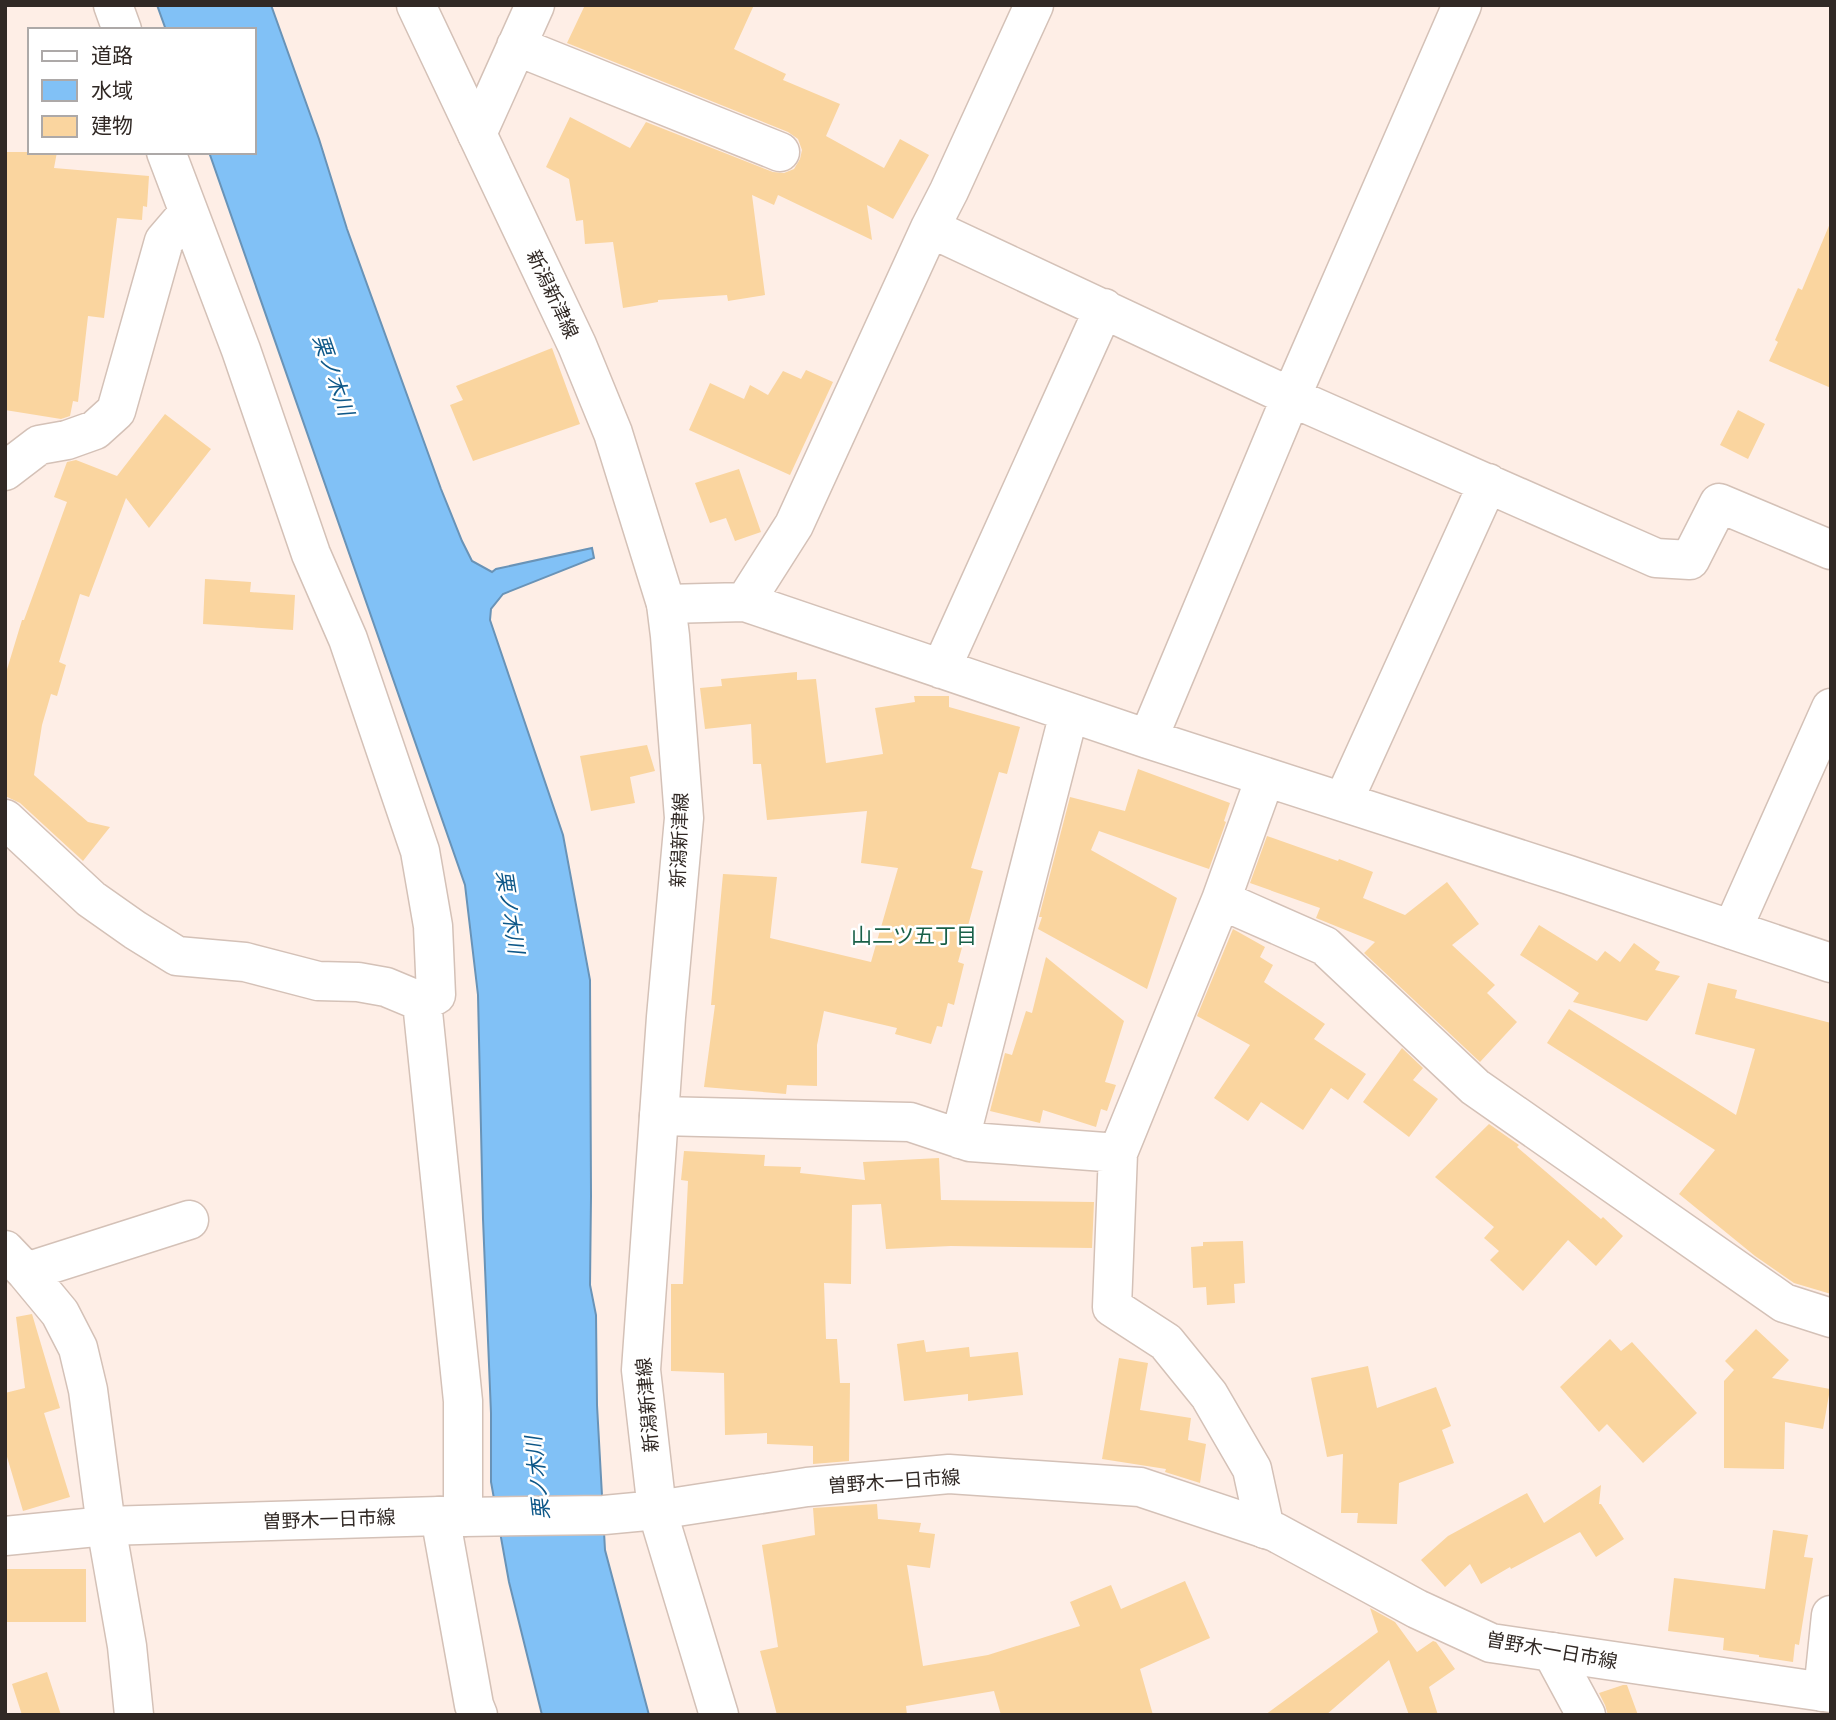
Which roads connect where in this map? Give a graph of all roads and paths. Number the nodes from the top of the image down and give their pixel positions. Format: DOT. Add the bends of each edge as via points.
graph roads {
  1 [pos="113,5"];
  2 [pos="416,5"];
  3 [pos="535,5"];
  4 [pos="1034,5"];
  5 [pos="1462,5"];
  6 [pos="121,28"];
  7 [pos="516,46"];
  8 [pos="477,134"];
  9 [pos="780,152"];
  10 [pos="167,154"];
  11 [pos="188,213"];
  12 [pos="930,228"];
  13 [pos="1104,308"];
  14 [pos="1291,397"];
  15 [pos="5,471"];
  16 [pos="1488,483"];
  17 [pos="1831,550"];
  18 [pos="745,602"];
  19 [pos="666,604"];
  20 [pos="941,669"];
  21 [pos="1831,708"];
  22 [pos="1069,713"];
  23 [pos="1148,740"];
  24 [pos="1265,778"];
  25 [pos="1343,802"];
  26 [pos="5,819"];
  27 [pos="1221,900"];
  28 [pos="1732,930"];
  29 [pos="1831,963"];
  30 [pos="422,1002"];
  31 [pos="659,1116"];
  32 [pos="960,1139"];
  33 [pos="1118,1153"];
  34 [pos="189,1220"];
  35 [pos="16,1261"];
  36 [pos="1831,1318"];
  37 [pos="657,1510"];
  38 [pos="464,1517"];
  39 [pos="106,1526"];
  40 [pos="1265,1529"];
  41 [pos="5,1536"];
  42 [pos="1831,1615"];
  43 [pos="1552,1652"];
  44 [pos="1827,1693"];
  45 [pos="134,1715"];
  46 [pos="478,1715"];
  47 [pos="719,1715"];
  48 [pos="1586,1715"];
  1 -- 6 [label="street"];
  2 -- 8 [label="street, 新潟新津線"];
  3 -- 7 [label="street"];
  4 -- 12 [label="street"];
  5 -- 14 [label="street"];
  7 -- 8 [label="street"];
  7 -- 9 [label="street"];
  8 -- 19 [label="street, 新潟新津線" via="577,345 613,433"];
  10 -- 11 [label="street"];
  11 -- 15 [label="street" via="164,240 116,411 95,430 39,445"];
  11 -- 30 [label="street" via="311,554 348,639 420,851 433,926 436,995"];
  12 -- 13 [label="street"];
  12 -- 18 [label="street" via="794,525"];
  13 -- 14 [label="street"];
  13 -- 20 [label="street"];
  14 -- 16 [label="street"];
  14 -- 23 [label="street"];
  16 -- 17 [label="street" via="1656,558 1690,560 1719,503"];
  16 -- 25 [label="street"];
  18 -- 19 [label="street"];
  18 -- 20 [label="street"];
  19 -- 31 [label="street, 新潟新津線" via="684,818"];
  20 -- 22 [label="street"];
  21 -- 28 [label="street"];
  22 -- 23 [label="street"];
  22 -- 32 [label="street"];
  23 -- 24 [label="street"];
  24 -- 25 [label="street"];
  24 -- 27 [label="street"];
  25 -- 28 [label="street"];
  26 -- 30 [label="street" via="91,898 177,956 245,962 318,981 386,987"];
  27 -- 33 [label="street"];
  27 -- 36 [label="street" via="1325,946 1475,1087 1784,1303"];
  28 -- 29 [label="street"];
  30 -- 38 [label="street" via="463,1401"];
  31 -- 32 [label="street" via="910,1122"];
  31 -- 37 [label="street, 新潟新津線" via="640,1370"];
  32 -- 33 [label="street"];
  33 -- 40 [label="street" via="1112,1307 1166,1342 1209,1395 1252,1469"];
  34 -- 35 [label="street"];
  35 -- 39 [label="street" via="60,1313 78,1348"];
  37 -- 38 [label="street, 曽野木一日市線"];
  37 -- 40 [label="street, 曽野木一日市線" via="807,1487 949,1474 1140,1487"];
  37 -- 47 [label="street, 新潟新津線"];
  38 -- 39 [label="street, 曽野木一日市線"];
  38 -- 46 [label="street"];
  39 -- 41 [label="street, 曽野木一日市線"];
  39 -- 45 [label="street"];
  40 -- 43 [label="street, 曽野木一日市線" via="1491,1643"];
  42 -- 44 [label="street"];
  43 -- 44 [label="street, 曽野木一日市線"];
  43 -- 48 [label="street"];
}
